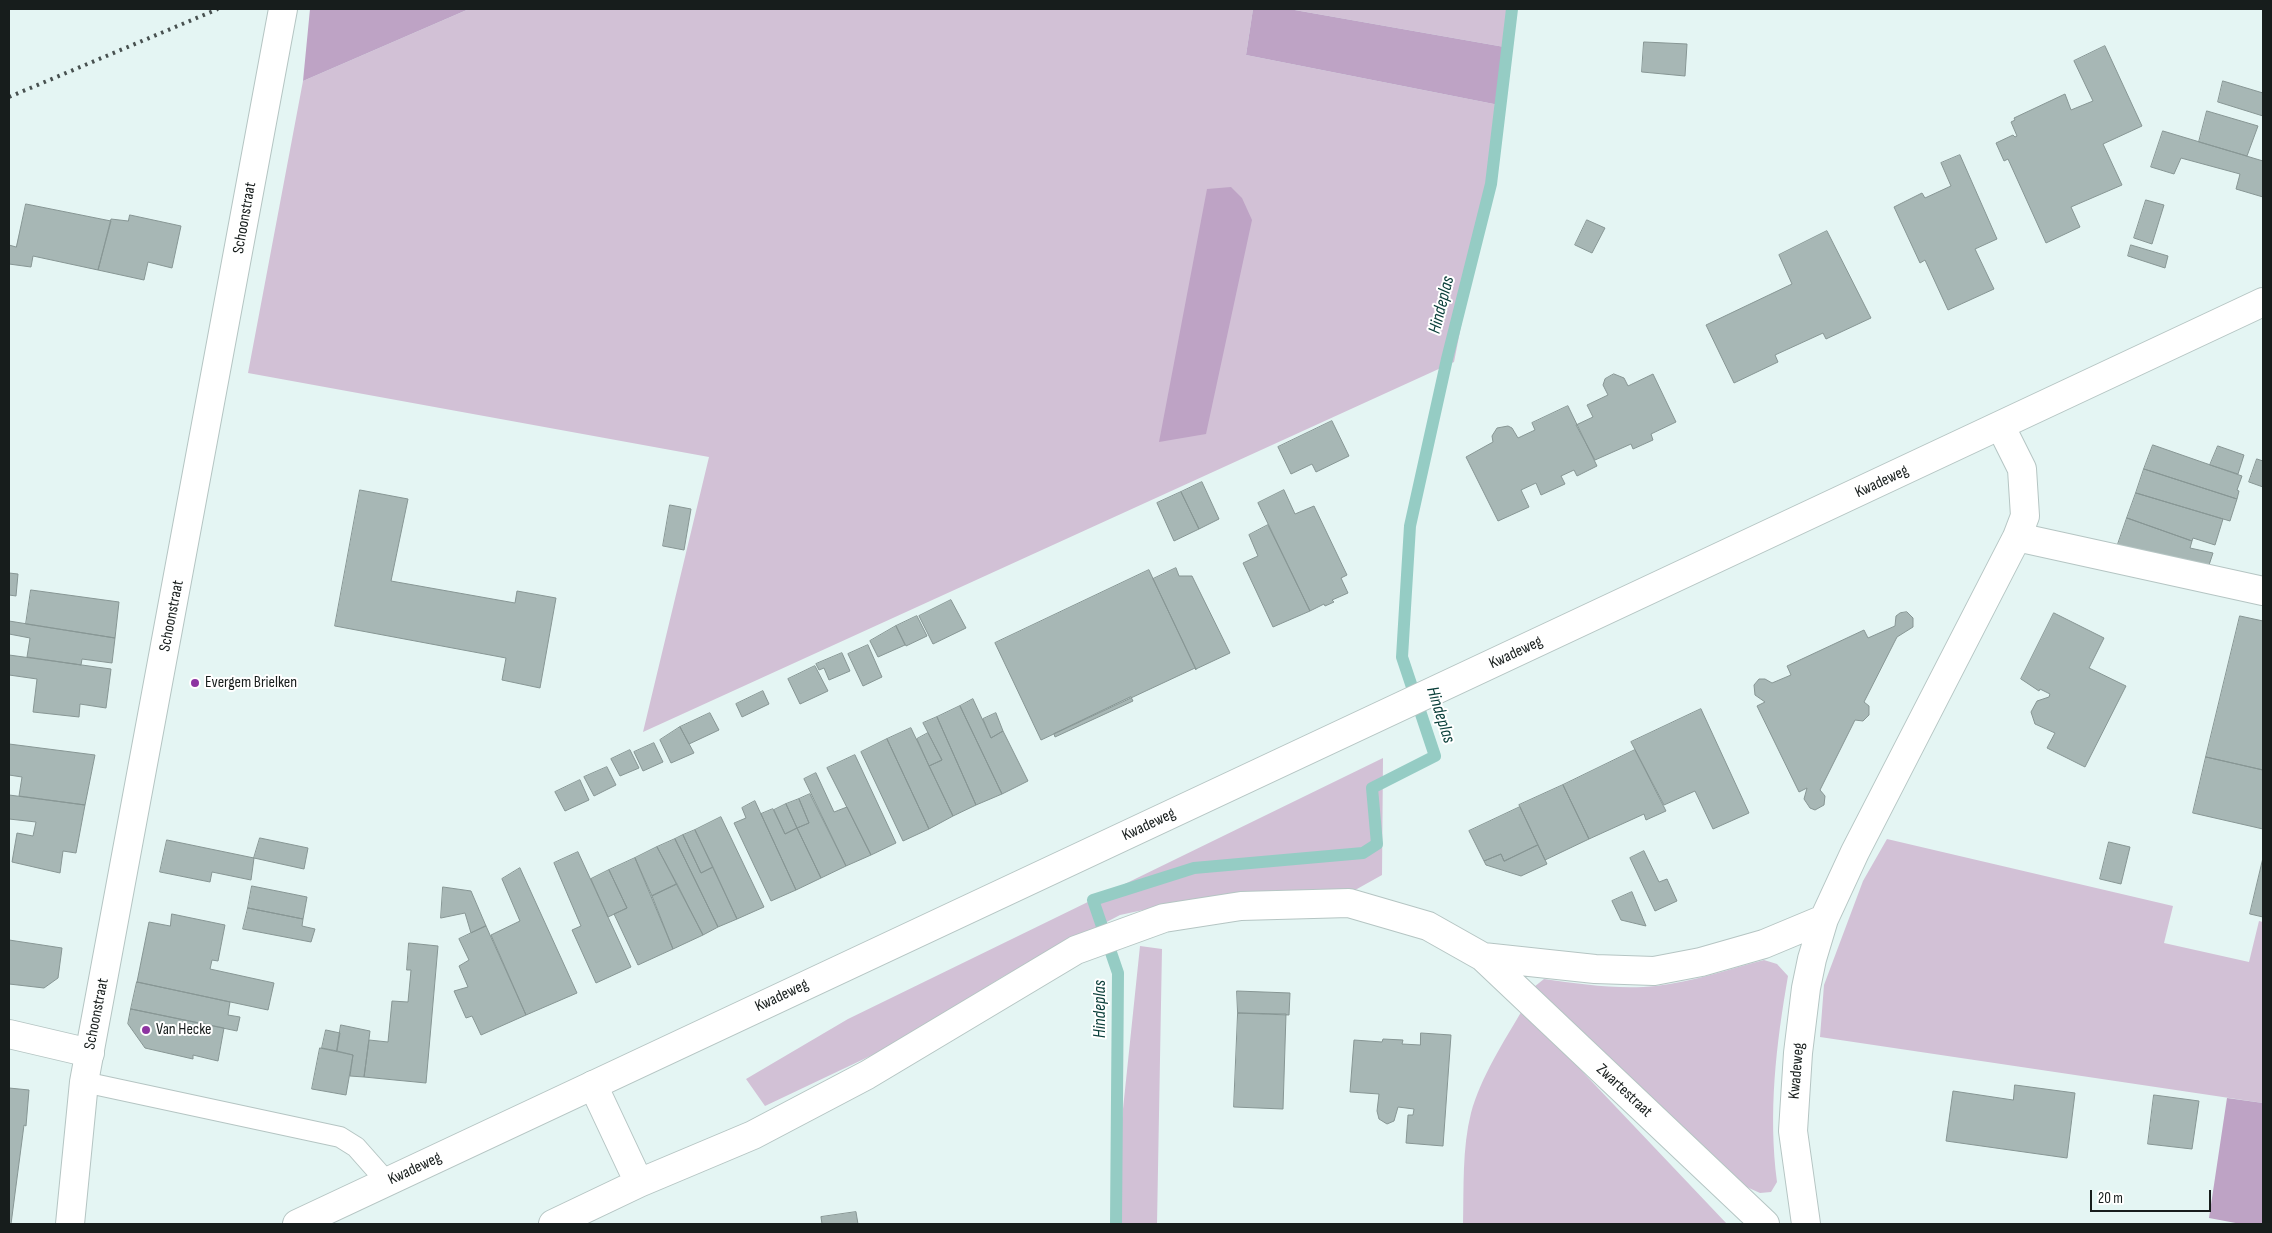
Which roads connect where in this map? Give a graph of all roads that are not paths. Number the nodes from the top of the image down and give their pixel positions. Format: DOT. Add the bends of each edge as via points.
graph roads {
  1 [pos="283,9"];
  2 [pos="2263,302"];
  3 [pos="2001,427"];
  4 [pos="2017,537"];
  5 [pos="2263,591"];
  6 [pos="1824,919"];
  7 [pos="1483,957"];
  8 [pos="9,1034"];
  9 [pos="90,1053"];
  10 [pos="84,1082"];
  11 [pos="593,1085"];
  12 [pos="387,1182"];
  13 [pos="640,1183"];
  14 [pos="70,1224"];
  15 [pos="297,1224"];
  16 [pos="553,1224"];
  17 [pos="1764,1224"];
  18 [pos="1806,1224"];
  1 -- 9 [label="street, Schoonstraat"];
  2 -- 3 [label="street, Kwadeweg"];
  3 -- 4 [label="street, Kwadeweg" via="2022,469 2026,516"];
  3 -- 11 [label="street, Kwadeweg"];
  4 -- 5 [label="street"];
  4 -- 6 [label="street, Kwadeweg" via="1855,852"];
  6 -- 7 [label="street" via="1764,944 1654,971 1595,969"];
  6 -- 18 [label="street, Kwadeweg" via="1806,988 1793,1131"];
  7 -- 13 [label="street" via="1428,926 1349,903 1241,906 1164,918 1076,950 867,1075 752,1135"];
  7 -- 17 [label="street, Zwartestraat"];
  8 -- 9 [label="street"];
  9 -- 10 [label="street, Schoonstraat"];
  10 -- 12 [label="lane" via="340,1137 356,1147"];
  10 -- 14 [label="street, Schoonstraat"];
  11 -- 12 [label="street, Kwadeweg"];
  11 -- 13 [label="street"];
  12 -- 15 [label="street, Kwadeweg"];
  13 -- 16 [label="street"];
}
